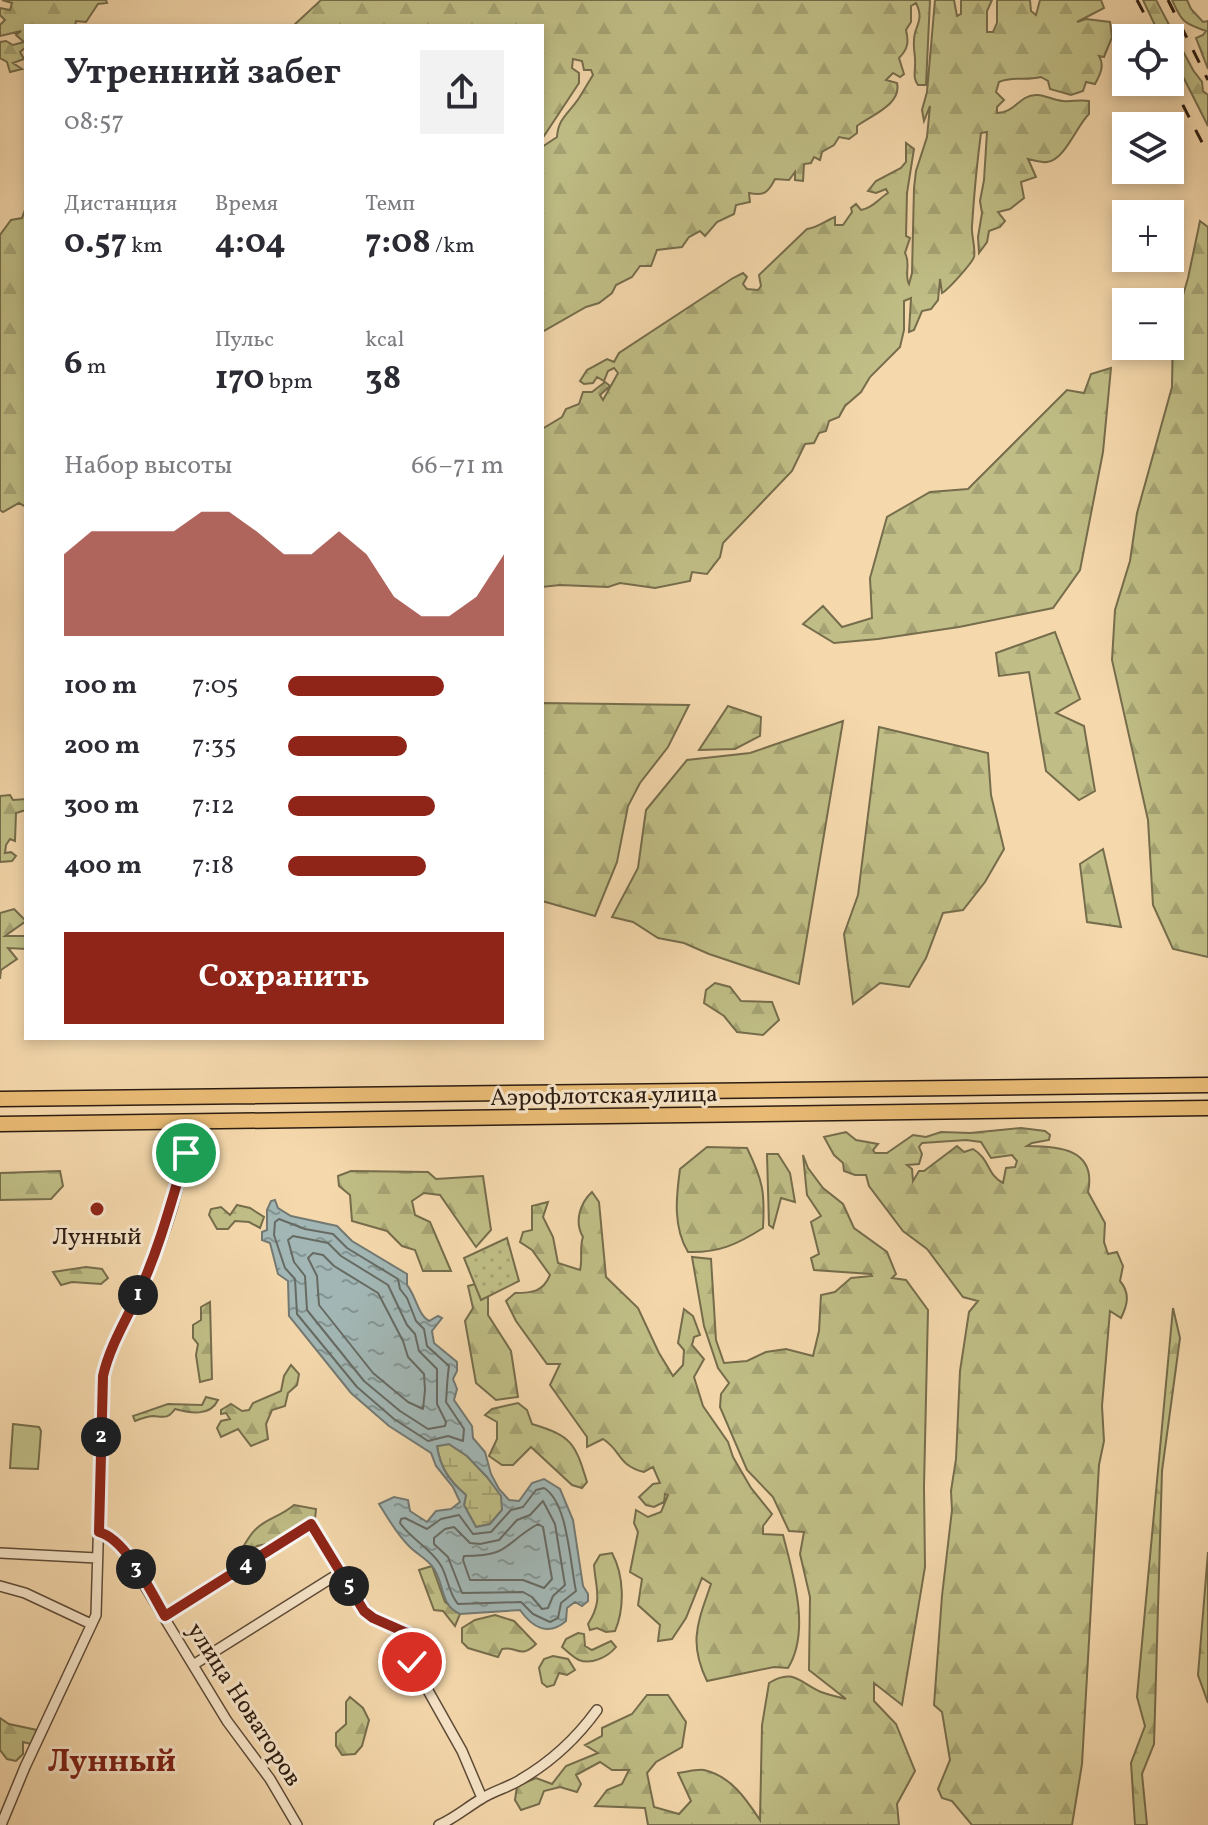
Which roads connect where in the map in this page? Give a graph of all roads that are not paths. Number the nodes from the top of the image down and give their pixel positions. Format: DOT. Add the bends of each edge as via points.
graph roads {
  1 [pos="1208,1085"];
  2 [pos="0,1099"];
  3 [pos="1208,1108"];
  4 [pos="190,1120"];
  5 [pos="0,1124"];
  6 [pos="99,1532"];
  7 [pos="0,1553"];
  8 [pos="97,1558"];
  9 [pos="341,1572"];
  10 [pos="0,1586"];
  11 [pos="165,1616"];
  12 [pos="91,1624"];
  13 [pos="193,1665"];
  14 [pos="597,1710"];
  15 [pos="482,1798"];
  16 [pos="1,1825"];
  17 [pos="297,1825"];
  18 [pos="439,1825"];
  1 -- 2 [label="main road, Аэрофлотская улица"];
  3 -- 4 [label="main road, Аэрофлотская улица"];
  4 -- 5 [label="main road, Аэрофлотская улица"];
  4 -- 6 [label="street" via="161,1239 103,1376"];
  6 -- 8 [label="street"];
  6 -- 11 [label="street, улица Новаторов" via="115,1539"];
  7 -- 8 [label="street"];
  8 -- 12 [label="street" via="97,1607"];
  9 -- 11 [label="street" via="311,1524"];
  9 -- 13 [label="street"];
  9 -- 15 [label="street" via="369,1615 407,1633 410,1658"];
  10 -- 12 [label="street"];
  11 -- 13 [label="street, улица Новаторов"];
  12 -- 16 [label="street"];
  13 -- 17 [label="street, улица Новаторов"];
  14 -- 15 [label="street" via="565,1748 518,1781"];
  15 -- 18 [label="street"];
}
